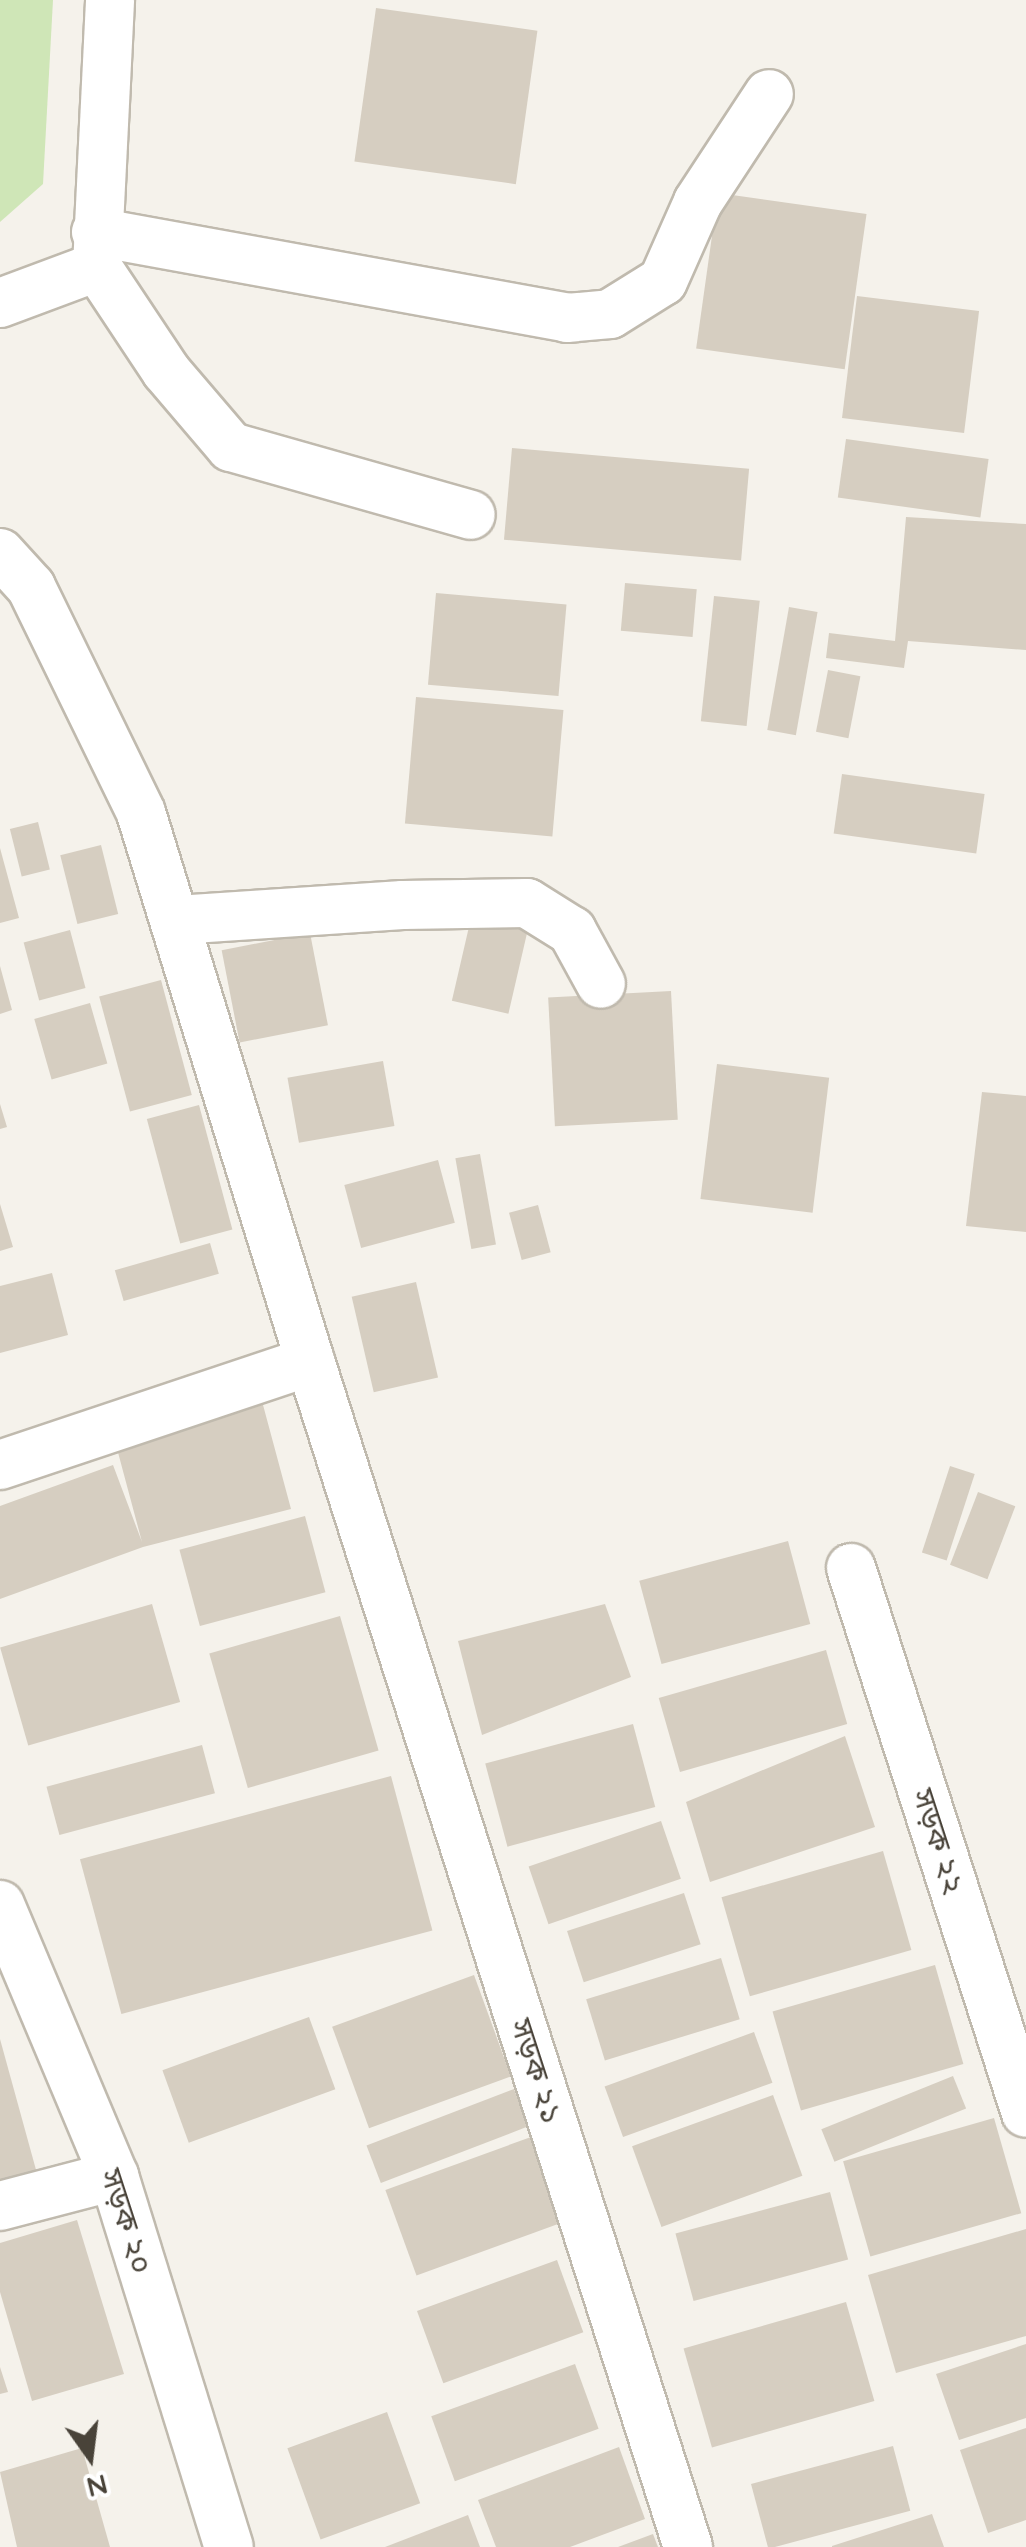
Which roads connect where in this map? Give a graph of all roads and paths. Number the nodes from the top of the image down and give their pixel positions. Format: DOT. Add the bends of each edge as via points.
graph roads {
  1 [pos="110,0"];
  2 [pos="769,94"];
  3 [pos="96,249"];
  4 [pos="0,303"];
  5 [pos="471,515"];
  6 [pos="0,553"];
  7 [pos="177,920"];
  8 [pos="601,984"];
  9 [pos="310,1361"];
  10 [pos="0,1465"];
  11 [pos="851,1568"];
  12 [pos="0,1905"];
  13 [pos="1026,2114"];
  14 [pos="114,2176"];
  15 [pos="0,2206"];
  16 [pos="229,2547"];
  17 [pos="688,2547"];
  1 -- 3 [label="street"];
  2 -- 3 [label="street" via="698,202 663,281 610,314 567,318"];
  3 -- 4 [label="street"];
  3 -- 5 [label="street" via="166,371 231,447"];
  6 -- 7 [label="street, সড়ক ২১" via="31,586 133,796"];
  7 -- 8 [label="street" via="527,903 572,931"];
  7 -- 9 [label="street, সড়ক ২১"];
  9 -- 10 [label="street"];
  9 -- 17 [label="street, সড়ক ২১"];
  11 -- 13 [label="street, সড়ক ২২"];
  12 -- 14 [label="street, সড়ক ২০"];
  14 -- 15 [label="street"];
  14 -- 16 [label="street, সড়ক ২০"];
}
